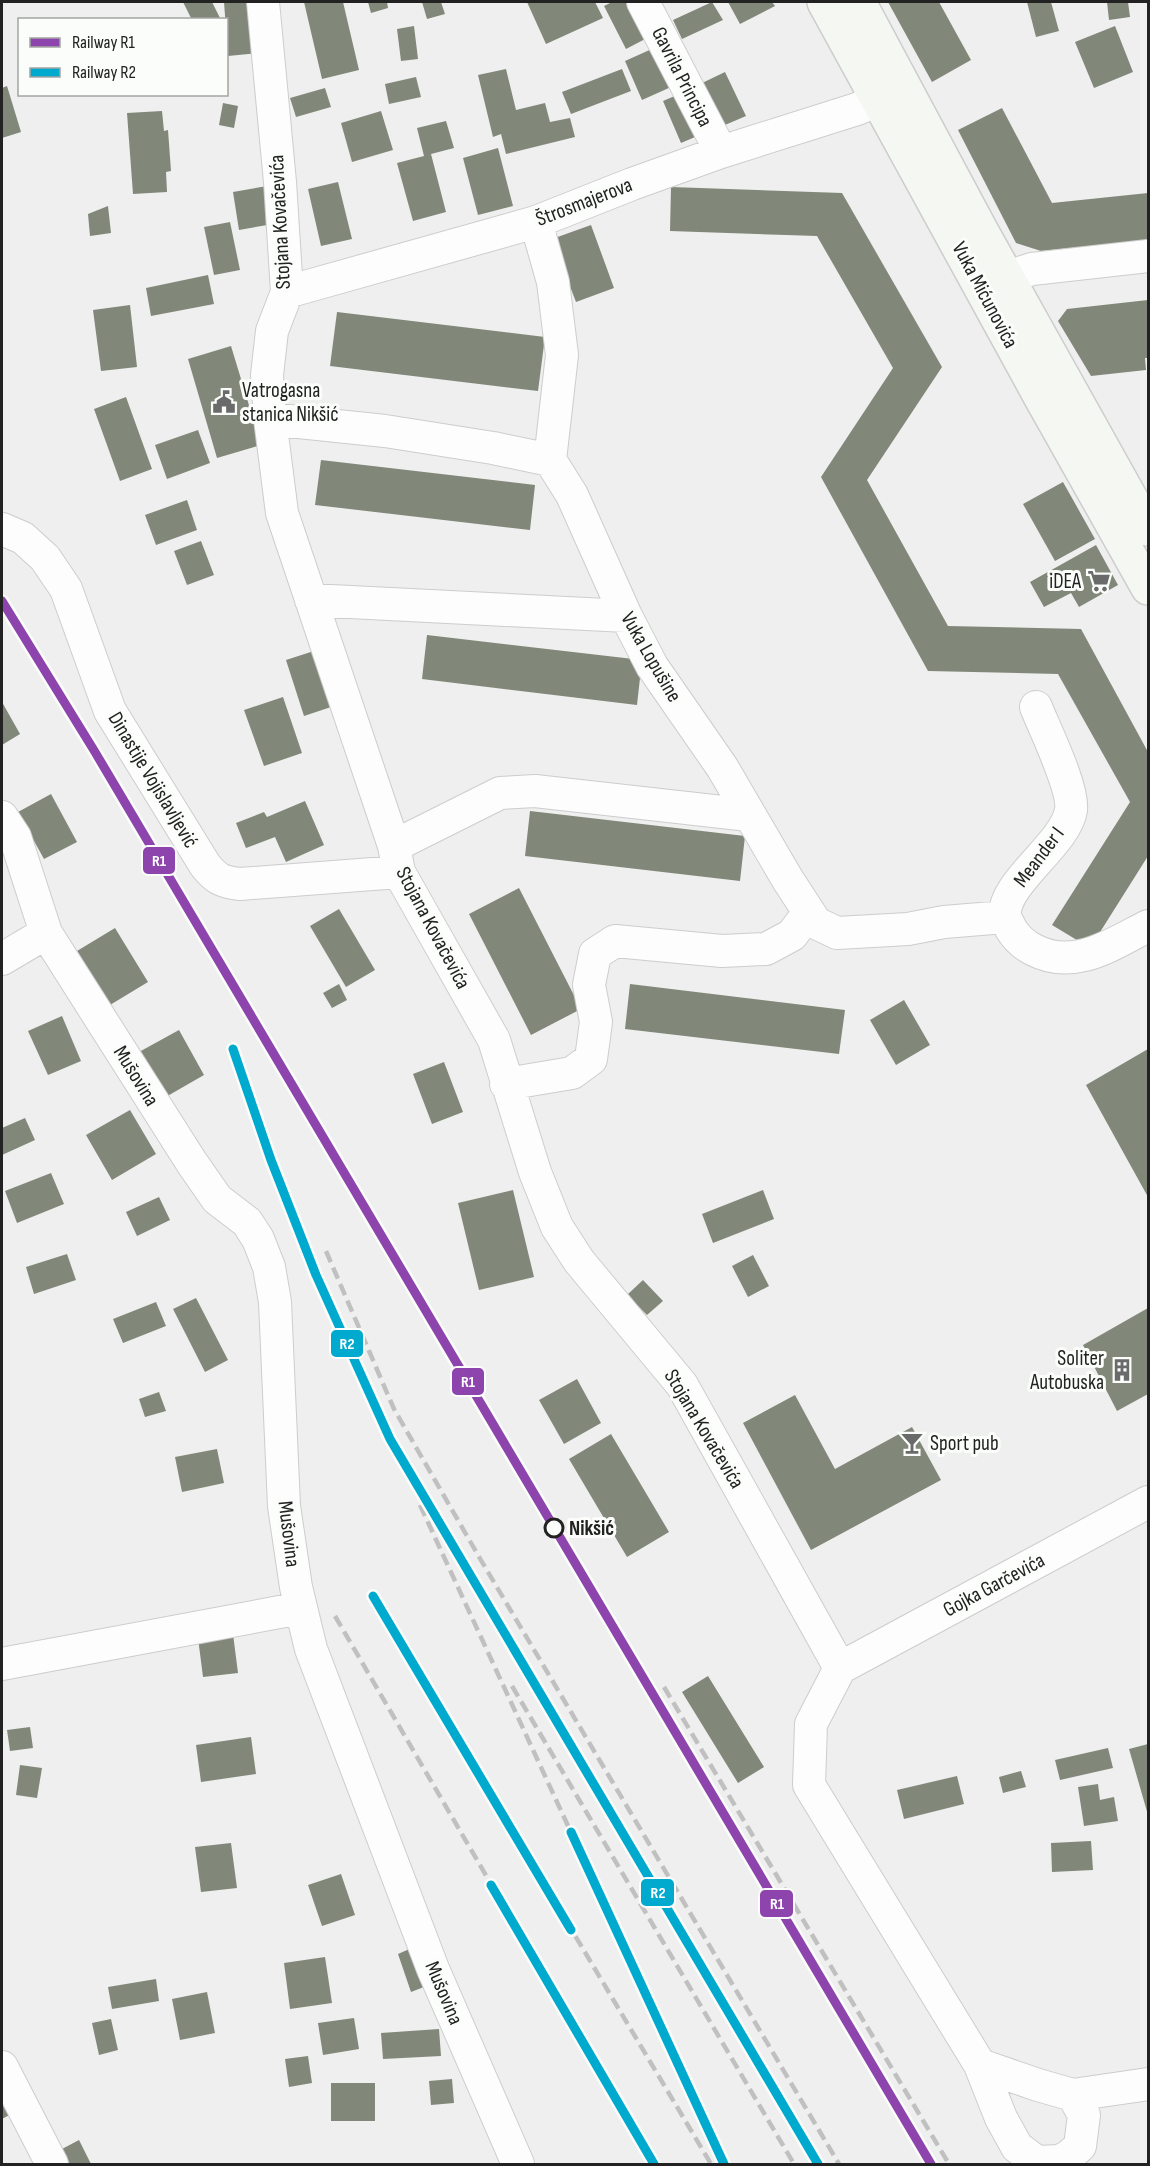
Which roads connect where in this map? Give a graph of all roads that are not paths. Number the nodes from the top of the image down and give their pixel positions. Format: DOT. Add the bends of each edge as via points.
graph roads {
  1 [pos="262,2"];
  2 [pos="643,2"];
  3 [pos="824,2"];
  4 [pos="859,2"];
  5 [pos="878,100"];
  6 [pos="721,152"];
  7 [pos="536,222"];
  8 [pos="1149,256"];
  9 [pos="995,284"];
  10 [pos="287,292"];
  11 [pos="270,419"];
  12 [pos="550,460"];
  13 [pos="2,529"];
  14 [pos="1149,529"];
  15 [pos="1149,588"];
  16 [pos="311,600"];
  17 [pos="626,616"];
  18 [pos="1036,707"];
  19 [pos="749,815"];
  20 [pos="2,817"];
  21 [pos="396,859"];
  22 [pos="809,912"];
  23 [pos="1005,917"];
  24 [pos="1149,926"];
  25 [pos="46,933"];
  26 [pos="2,959"];
  27 [pos="506,1084"];
  28 [pos="1149,1502"];
  29 [pos="301,1608"];
  30 [pos="2,1664"];
  31 [pos="840,1668"];
  32 [pos="980,2065"];
  33 [pos="2,2067"];
  34 [pos="1149,2084"];
  35 [pos="1073,2095"];
  36 [pos="1048,2163"];
  37 [pos="52,2164"];
  38 [pos="518,2164"];
  1 -- 10 [label="street, Stojana Kovačevića"];
  2 -- 6 [label="street, Gavrila Principa"];
  3 -- 5 [label="main road, Vuka Mićunovića"];
  4 -- 9 [label="main road, Vuka Mićunovića"];
  5 -- 6 [label="street, Štrosmajerova"];
  5 -- 9 [label="main road, Vuka Mićunovića"];
  6 -- 7 [label="street, Štrosmajerova"];
  7 -- 10 [label="street, Štrosmajerova"];
  7 -- 12 [label="street" via="553,282 562,355"];
  8 -- 9 [label="street" via="1037,268"];
  9 -- 14 [label="main road, Vuka Mićunovića"];
  9 -- 15 [label="main road, Vuka Mićunovića" via="1041,398"];
  10 -- 11 [label="street, Stojana Kovačevića" via="272,331 267,375"];
  11 -- 12 [label="street" via="385,431"];
  11 -- 16 [label="street, Stojana Kovačevića" via="282,513"];
  12 -- 17 [label="street, Vuka Lopušine" via="572,495"];
  13 -- 21 [label="street, Dinastije Vojislavljević" via="23,538 45,558 66,589 110,711 212,874 224,882 240,884"];
  16 -- 17 [label="street"];
  16 -- 21 [label="street, Stojana Kovačevića"];
  17 -- 19 [label="street, Vuka Lopušine" via="652,666 722,767"];
  18 -- 23 [label="street, Meander I" via="1070,794 1071,810 1064,827 1009,897"];
  19 -- 21 [label="street" via="535,791 501,793"];
  19 -- 22 [label="street, Vuka Lopušine"];
  20 -- 25 [label="street" via="15,837"];
  21 -- 27 [label="street, Stojana Kovačevića" via="494,1040"];
  22 -- 23 [label="street, Vuka Lopušine" via="816,923 837,933"];
  22 -- 27 [label="street" via="792,935 766,949 722,951 615,941 595,954 589,985 596,1022 591,1059 572,1073"];
  23 -- 24 [label="street" via="1024,945 1067,959 1089,956"];
  25 -- 26 [label="street"];
  25 -- 29 [label="street, Mušovina" via="217,1199 247,1222 269,1267 275,1302 284,1506"];
  27 -- 31 [label="street, Stojana Kovačevića" via="557,1227 579,1261 682,1385"];
  28 -- 31 [label="street, Gojka Garčevića"];
  29 -- 30 [label="street"];
  29 -- 38 [label="street, Mušovina" via="311,1649 433,1969"];
  31 -- 32 [label="street" via="810,1724 809,1785"];
  32 -- 35 [label="street"];
  32 -- 36 [label="street" via="1017,2147 1037,2162"];
  33 -- 37 [label="street"];
  34 -- 35 [label="street"];
  35 -- 36 [label="street" via="1084,2115 1080,2146 1069,2156"];
}
